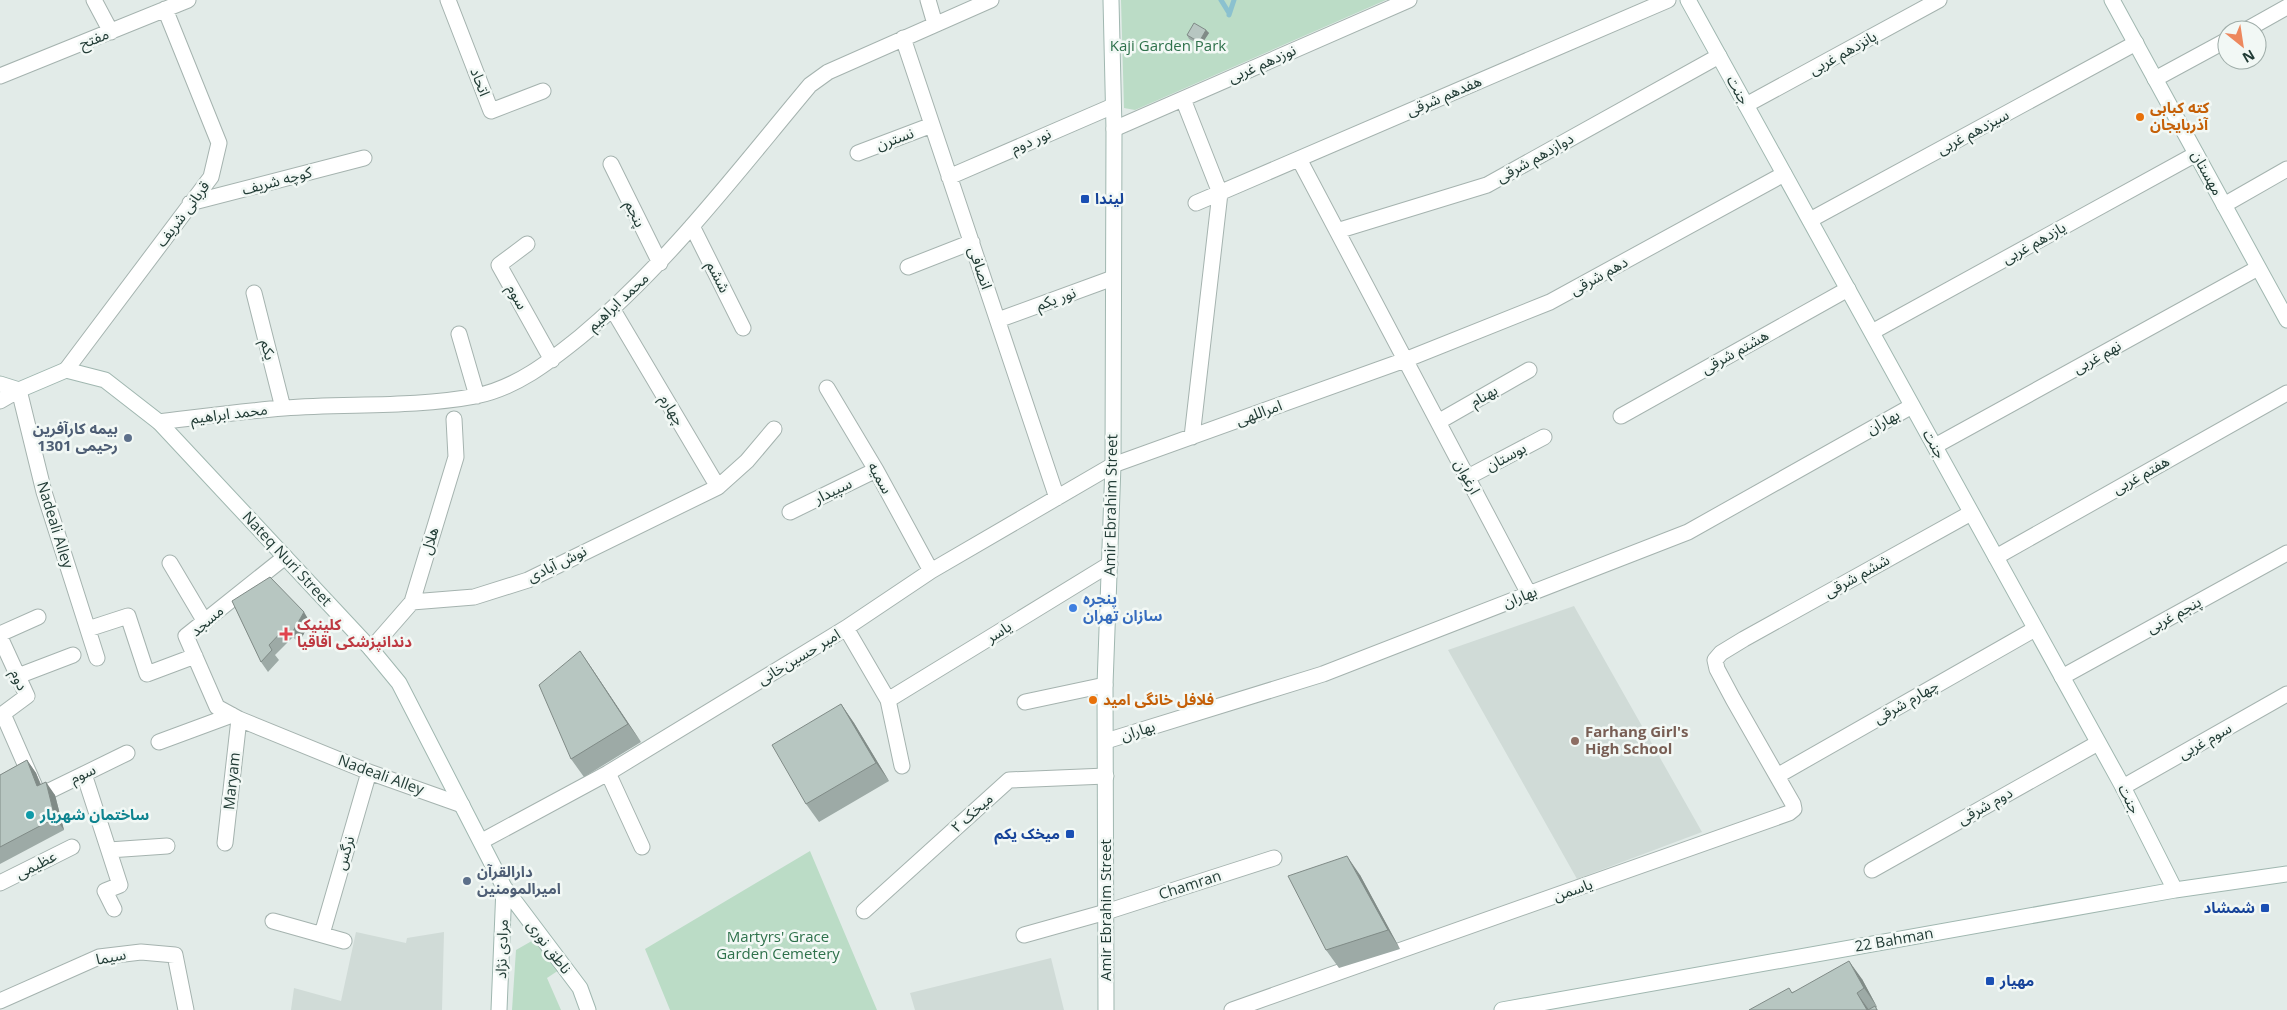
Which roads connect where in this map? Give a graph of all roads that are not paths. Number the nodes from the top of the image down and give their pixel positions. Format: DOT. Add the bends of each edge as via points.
graph roads {
  1 [pos="94,0"];
  2 [pos="188,0"];
  3 [pos="448,0"];
  4 [pos="928,0"];
  5 [pos="991,0"];
  6 [pos="1111,0"];
  7 [pos="1409,0"];
  8 [pos="1668,0"];
  9 [pos="1688,0"];
  10 [pos="1939,0"];
  11 [pos="2112,0"];
  12 [pos="2287,7"];
  13 [pos="165,10"];
  14 [pos="2264,20"];
  15 [pos="935,24"];
  16 [pos="110,32"];
  17 [pos="903,38"];
  18 [pos="2136,44"];
  19 [pos="2217,45"];
  20 [pos="1720,56"];
  21 [pos="0,76"];
  22 [pos="2155,79"];
  23 [pos="543,92"];
  24 [pos="1182,99"];
  25 [pos="1746,105"];
  26 [pos="1113,106"];
  27 [pos="932,125"];
  28 [pos="1114,128"];
  29 [pos="858,153"];
  30 [pos="2196,154"];
  31 [pos="364,158"];
  32 [pos="1299,159"];
  33 [pos="610,164"];
  34 [pos="2287,169"];
  35 [pos="1784,174"];
  36 [pos="949,177"];
  37 [pos="1220,193"];
  38 [pos="190,203"];
  39 [pos="1196,203"];
  40 [pos="2224,205"];
  41 [pos="1810,220"];
  42 [pos="692,226"];
  43 [pos="1337,231"];
  44 [pos="972,242"];
  45 [pos="527,244"];
  46 [pos="660,263"];
  47 [pos="908,267"];
  48 [pos="2258,268"];
  49 [pos="1114,278"];
  50 [pos="1848,289"];
  51 [pos="254,293"];
  52 [pos="613,310"];
  53 [pos="998,320"];
  54 [pos="2287,320"];
  55 [pos="744,328"];
  56 [pos="1872,332"];
  57 [pos="459,334"];
  58 [pos="552,360"];
  59 [pos="1405,360"];
  60 [pos="66,370"];
  61 [pos="1529,370"];
  62 [pos="0,384"];
  63 [pos="827,388"];
  64 [pos="18,390"];
  65 [pos="2287,393"];
  66 [pos="477,396"];
  67 [pos="0,402"];
  68 [pos="1912,406"];
  69 [pos="283,408"];
  70 [pos="1621,416"];
  71 [pos="454,419"];
  72 [pos="159,422"];
  73 [pos="1438,422"];
  74 [pos="774,429"];
  75 [pos="1192,437"];
  76 [pos="1544,437"];
  77 [pos="1935,446"];
  78 [pos="1112,465"];
  79 [pos="876,470"];
  80 [pos="1468,477"];
  81 [pos="718,487"];
  82 [pos="1058,498"];
  83 [pos="790,512"];
  84 [pos="1971,513"];
  85 [pos="2287,553"];
  86 [pos="285,557"];
  87 [pos="1996,557"];
  88 [pos="170,563"];
  89 [pos="1110,564"];
  90 [pos="931,571"];
  91 [pos="1529,594"];
  92 [pos="412,602"];
  93 [pos="38,617"];
  94 [pos="204,622"];
  95 [pos="846,628"];
  96 [pos="88,629"];
  97 [pos="2035,629"];
  98 [pos="0,636"];
  99 [pos="371,648"];
  100 [pos="73,655"];
  101 [pos="195,656"];
  102 [pos="97,658"];
  103 [pos="18,676"];
  104 [pos="2062,677"];
  105 [pos="1105,685"];
  106 [pos="2287,694"];
  107 [pos="1733,699"];
  108 [pos="888,700"];
  109 [pos="1025,702"];
  110 [pos="217,707"];
  111 [pos="1,715"];
  112 [pos="235,717"];
  113 [pos="1106,741"];
  114 [pos="159,742"];
  115 [pos="2098,743"];
  116 [pos="127,753"];
  117 [pos="902,766"];
  118 [pos="369,772"];
  119 [pos="608,773"];
  120 [pos="84,774"];
  121 [pos="1106,776"];
  122 [pos="1777,776"];
  123 [pos="2123,787"];
  124 [pos="462,805"];
  125 [pos="482,841"];
  126 [pos="226,843"];
  127 [pos="167,846"];
  128 [pos="72,847"];
  129 [pos="642,847"];
  130 [pos="109,850"];
  131 [pos="1274,858"];
  132 [pos="1872,870"];
  133 [pos="2287,874"];
  134 [pos="0,883"];
  135 [pos="504,887"];
  136 [pos="2175,890"];
  137 [pos="114,910"];
  138 [pos="864,911"];
  139 [pos="1106,912"];
  140 [pos="273,921"];
  141 [pos="322,934"];
  142 [pos="1024,934"];
  143 [pos="344,941"];
  144 [pos="0,1001"];
  145 [pos="186,1010"];
  146 [pos="499,1010"];
  147 [pos="588,1010"];
  148 [pos="1106,1010"];
  149 [pos="1232,1010"];
  150 [pos="1502,1010"];
  1 -- 16 [label="street"];
  2 -- 13 [label="street, مفتح"];
  3 -- 23 [label="street, اتحاد" via="491,112"];
  4 -- 15 [label="street"];
  5 -- 15 [label="street, محمد ابراهیم"];
  6 -- 26 [label="street, Amir Ebrahim Street"];
  7 -- 24 [label="street, نوزدهم غربی"];
  8 -- 32 [label="street, هفدهم شرقی"];
  9 -- 20 [label="street, جنت"];
  10 -- 25 [label="street, پانزدهم غربی"];
  11 -- 18 [label="street, مهستان"];
  12 -- 14 [label="street"];
  13 -- 16 [label="street, مفتح"];
  13 -- 38 [label="street, قربانی شریف" via="219,143 211,177"];
  15 -- 17 [label="street, محمد ابراهیم"];
  16 -- 21 [label="street, مفتح"];
  17 -- 27 [label="street, انصافی"];
  17 -- 42 [label="street, محمد ابراهیم" via="828,72 810,85"];
  18 -- 22 [label="street, مهستان"];
  18 -- 41 [label="street, سیزدهم غربی"];
  19 -- 22 [label="street"];
  20 -- 25 [label="street, جنت"];
  20 -- 43 [label="street, دوازدهم شرقی" via="1487,185"];
  22 -- 30 [label="street, مهستان"];
  24 -- 28 [label="street, نوزدهم غربی"];
  24 -- 37 [label="street"];
  25 -- 35 [label="street, جنت"];
  26 -- 28 [label="street, Amir Ebrahim Street"];
  26 -- 36 [label="street, نور دوم"];
  27 -- 29 [label="street, نسترن"];
  27 -- 36 [label="street, انصافی"];
  28 -- 49 [label="street, Amir Ebrahim Street"];
  30 -- 40 [label="street, مهستان"];
  30 -- 56 [label="street, یازدهم غربی"];
  31 -- 38 [label="street, کوچه شریف"];
  32 -- 37 [label="street, هفدهم شرقی"];
  32 -- 43 [label="street, ارغوان"];
  33 -- 46 [label="street, پنجم"];
  34 -- 40 [label="street"];
  35 -- 41 [label="street, جنت"];
  35 -- 59 [label="street, دهم شرقی" via="1550,302"];
  36 -- 44 [label="street, انصافی"];
  37 -- 39 [label="street, هفدهم شرقی"];
  37 -- 75 [label="street"];
  38 -- 60 [label="street, قربانی شریف"];
  40 -- 48 [label="street, مهستان"];
  41 -- 50 [label="street, جنت"];
  42 -- 46 [label="street, محمد ابراهیم"];
  42 -- 55 [label="street, ششم"];
  43 -- 59 [label="street, ارغوان"];
  44 -- 47 [label="street"];
  44 -- 53 [label="street, انصافی"];
  45 -- 58 [label="street, سوم" via="499,264"];
  46 -- 52 [label="street, محمد ابراهیم"];
  48 -- 54 [label="street, مهستان"];
  48 -- 77 [label="street, نهم غربی"];
  49 -- 53 [label="street, نور یکم"];
  49 -- 78 [label="street, Amir Ebrahim Street"];
  50 -- 56 [label="street, جنت"];
  50 -- 70 [label="street, هشتم شرقی"];
  51 -- 69 [label="street, یکم"];
  52 -- 58 [label="street, محمد ابراهیم"];
  52 -- 81 [label="street, چهارم"];
  53 -- 82 [label="street, انصافی"];
  56 -- 68 [label="street, جنت"];
  57 -- 66 [label="street"];
  58 -- 66 [label="street, محمد ابراهیم" via="514,384"];
  59 -- 73 [label="street, ارغوان"];
  59 -- 75 [label="street, امراللهی"];
  60 -- 64 [label="street"];
  60 -- 72 [label="street, Nateq Nuri Street" via="105,380"];
  61 -- 73 [label="street, بهنام"];
  62 -- 64 [label="street"];
  63 -- 79 [label="street, سمیه"];
  64 -- 67 [label="street"];
  64 -- 96 [label="street, Nadeali Alley" via="44,492"];
  65 -- 87 [label="street, هفتم غربی"];
  66 -- 69 [label="street, محمد ابراهیم" via="430,402"];
  68 -- 77 [label="street, جنت"];
  68 -- 91 [label="street, بهاران" via="1688,532"];
  69 -- 72 [label="street, محمد ابراهیم"];
  71 -- 92 [label="street, هلال" via="456,456"];
  72 -- 86 [label="street, Nateq Nuri Street"];
  73 -- 80 [label="street, ارغوان"];
  74 -- 81 [label="street" via="747,461"];
  75 -- 78 [label="street, امراللهی"];
  76 -- 80 [label="street, بوستان"];
  77 -- 84 [label="street, جنت"];
  78 -- 82 [label="street, امیر حسین‌خانی"];
  78 -- 89 [label="street, Amir Ebrahim Street"];
  79 -- 83 [label="street, سپیدار"];
  79 -- 90 [label="street, سمیه"];
  80 -- 91 [label="street, ارغوان"];
  81 -- 92 [label="street, نوش آبادی" via="528,580 474,597"];
  82 -- 90 [label="street, امیر حسین‌خانی"];
  84 -- 87 [label="street, جنت"];
  84 -- 107 [label="street, ششم شرقی" via="1721,653 1715,660 1717,669"];
  85 -- 104 [label="street, پنجم غربی"];
  86 -- 94 [label="street, مسجد"];
  86 -- 99 [label="street, Nateq Nuri Street"];
  87 -- 97 [label="street, جنت"];
  88 -- 94 [label="street"];
  89 -- 105 [label="street, Amir Ebrahim Street"];
  89 -- 108 [label="street, یاسر"];
  90 -- 95 [label="street, امیر حسین‌خانی"];
  91 -- 113 [label="street, بهاران" via="1323,674"];
  92 -- 99 [label="street, هلال"];
  93 -- 98 [label="street"];
  94 -- 101 [label="street, مسجد" via="186,636"];
  95 -- 108 [label="street"];
  95 -- 119 [label="street, امیر حسین‌خانی"];
  96 -- 101 [label="street" via="128,616 147,674"];
  96 -- 102 [label="street, Nadeali Alley"];
  97 -- 104 [label="street, جنت"];
  97 -- 122 [label="street, چهارم شرقی"];
  98 -- 103 [label="street, دوم"];
  99 -- 124 [label="street, Nateq Nuri Street" via="400,683"];
  100 -- 103 [label="street"];
  101 -- 110 [label="street, مسجد"];
  103 -- 111 [label="street, دوم" via="27,696"];
  104 -- 115 [label="street, جنت"];
  105 -- 109 [label="street"];
  105 -- 113 [label="street, Amir Ebrahim Street"];
  106 -- 123 [label="street, سوم غربی"];
  107 -- 122 [label="street, یاسمن"];
  108 -- 117 [label="street"];
  110 -- 112 [label="street, Nadeali Alley"];
  111 -- 120 [label="street, سوم" via="38,796"];
  112 -- 114 [label="street"];
  112 -- 118 [label="street, Nadeali Alley"];
  112 -- 126 [label="street, Maryam"];
  113 -- 121 [label="street, Amir Ebrahim Street"];
  115 -- 123 [label="street, جنت"];
  115 -- 132 [label="street, دوم شرقی"];
  116 -- 120 [label="street, سوم"];
  118 -- 124 [label="street, Nadeali Alley"];
  118 -- 141 [label="street, نرگس"];
  119 -- 125 [label="street, امیر حسین‌خانی"];
  119 -- 129 [label="street"];
  120 -- 130 [label="street"];
  121 -- 138 [label="street, میخک ۲" via="1009,780"];
  121 -- 139 [label="street, Amir Ebrahim Street"];
  122 -- 149 [label="street, یاسمن" via="1794,809 1789,813"];
  123 -- 136 [label="street, جنت"];
  124 -- 125 [label="street, Nateq Nuri Street"];
  125 -- 135 [label="street, Nateq Nuri Street"];
  127 -- 130 [label="street"];
  128 -- 134 [label="street, عظیمی"];
  130 -- 137 [label="street" via="120,885 105,891"];
  131 -- 139 [label="street, Chamran"];
  133 -- 136 [label="street, 22 Bahman"];
  135 -- 146 [label="street, مرادی نژاد"];
  135 -- 147 [label="street, ناطق نوری" via="580,988"];
  136 -- 150 [label="street, 22 Bahman"];
  139 -- 142 [label="street, Chamran"];
  139 -- 148 [label="street, Amir Ebrahim Street"];
  140 -- 141 [label="street"];
  141 -- 143 [label="street"];
  144 -- 145 [label="street, سیما" via="99,957 141,952 175,955"];
}
